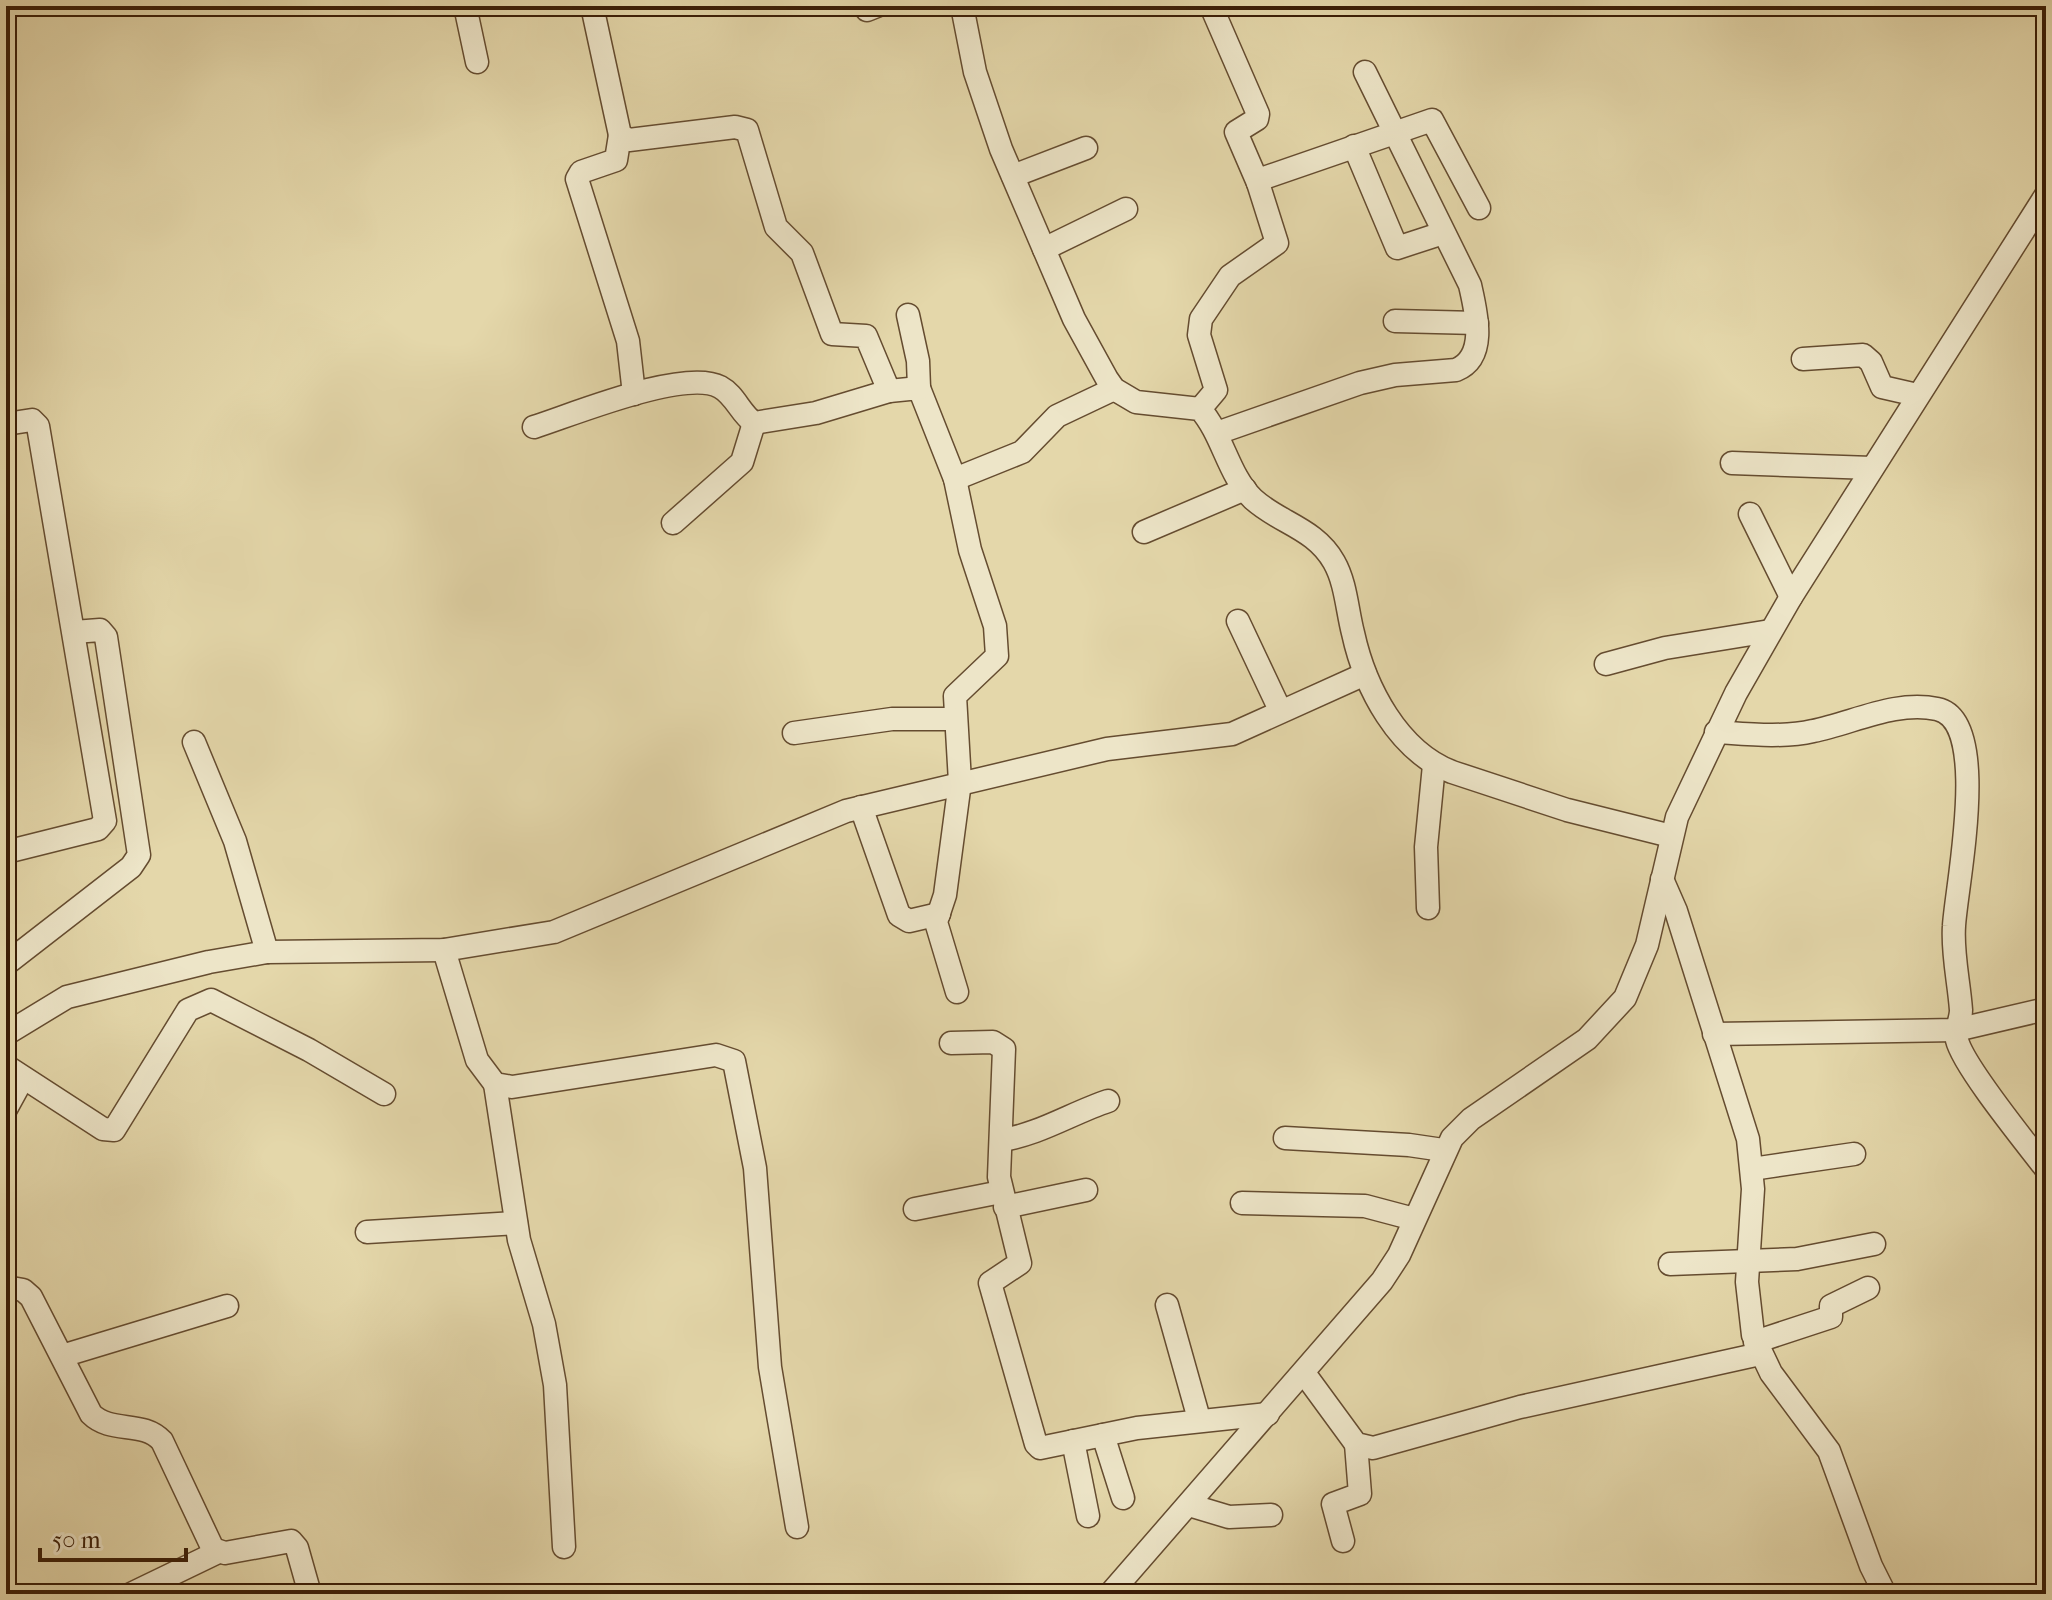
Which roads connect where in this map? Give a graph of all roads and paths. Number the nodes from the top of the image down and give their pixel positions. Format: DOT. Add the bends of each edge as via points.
graph roads {
  1 [pos="465,6"];
  2 [pos="592,6"];
  3 [pos="962,6"];
  4 [pos="1211,6"];
  5 [pos="477,62"];
  6 [pos="1365,72"];
  7 [pos="1394,133"];
  8 [pos="620,135"];
  9 [pos="1354,146"];
  10 [pos="1086,148"];
  11 [pos="1013,176"];
  12 [pos="1258,183"];
  13 [pos="2046,195"];
  14 [pos="1479,208"];
  15 [pos="1126,209"];
  16 [pos="1443,233"];
  17 [pos="1044,249"];
  18 [pos="908,315"];
  19 [pos="1395,321"];
  20 [pos="1477,323"];
  21 [pos="1803,359"];
  22 [pos="919,388"];
  23 [pos="1114,389"];
  24 [pos="889,391"];
  25 [pos="634,394"];
  26 [pos="1917,395"];
  27 [pos="1200,409"];
  28 [pos="754,423"];
  29 [pos="6,424"];
  30 [pos="534,427"];
  31 [pos="1217,433"];
  32 [pos="1732,463"];
  33 [pos="1872,468"];
  34 [pos="955,479"];
  35 [pos="1245,489"];
  36 [pos="1750,514"];
  37 [pos="673,523"];
  38 [pos="1144,532"];
  39 [pos="1791,597"];
  40 [pos="1238,621"];
  41 [pos="1770,631"];
  42 [pos="74,632"];
  43 [pos="1606,664"];
  44 [pos="1365,674"];
  45 [pos="1280,710"];
  46 [pos="955,719"];
  47 [pos="1716,732"];
  48 [pos="794,733"];
  49 [pos="194,742"];
  50 [pos="1434,765"];
  51 [pos="960,782"];
  52 [pos="861,807"];
  53 [pos="1671,836"];
  54 [pos="6,852"];
  55 [pos="1662,879"];
  56 [pos="1428,908"];
  57 [pos="939,914"];
  58 [pos="444,950"];
  59 [pos="267,952"];
  60 [pos="6,964"];
  61 [pos="957,992"];
  62 [pos="2046,1009"];
  63 [pos="1956,1030"];
  64 [pos="6,1034"];
  65 [pos="1714,1034"];
  66 [pos="951,1043"];
  67 [pos="15,1072"];
  68 [pos="495,1084"];
  69 [pos="384,1094"];
  70 [pos="1108,1101"];
  71 [pos="6,1109"];
  72 [pos="1285,1138"];
  73 [pos="1001,1140"];
  74 [pos="1443,1150"];
  75 [pos="1854,1154"];
  76 [pos="1752,1169"];
  77 [pos="2046,1169"];
  78 [pos="1086,1190"];
  79 [pos="1003,1199"];
  80 [pos="1242,1203"];
  81 [pos="915,1209"];
  82 [pos="1414,1219"];
  83 [pos="516,1223"];
  84 [pos="367,1232"];
  85 [pos="1874,1244"];
  86 [pos="1747,1260"];
  87 [pos="1670,1264"];
  88 [pos="6,1287"];
  89 [pos="1868,1288"];
  90 [pos="1167,1305"];
  91 [pos="227,1306"];
  92 [pos="1758,1348"];
  93 [pos="62,1356"];
  94 [pos="1304,1373"];
  95 [pos="1268,1414"];
  96 [pos="1199,1419"];
  97 [pos="1103,1435"];
  98 [pos="1073,1441"];
  99 [pos="1356,1444"];
  100 [pos="1123,1498"];
  101 [pos="1189,1505"];
  102 [pos="1271,1515"];
  103 [pos="1088,1516"];
  104 [pos="797,1527"];
  105 [pos="1343,1541"];
  106 [pos="564,1547"];
  107 [pos="218,1552"];
  108 [pos="131,1594"];
  109 [pos="310,1594"];
  110 [pos="1110,1594"];
  111 [pos="1885,1594"];
  1 -- 5 [label="street"];
  2 -- 8 [label="street"];
  3 -- 11 [label="street" via="977,80"];
  4 -- 12 [label="street" via="1258,114 1236,132"];
  6 -- 7 [label="street"];
  7 -- 9 [label="street"];
  7 -- 14 [label="street" via="1429,119 1435,122"];
  7 -- 16 [label="street"];
  8 -- 24 [label="street" via="629,140 735,127 747,130 776,227 802,253 832,334 866,336"];
  8 -- 25 [label="street" via="616,160 581,172 577,179 628,341"];
  9 -- 12 [label="street"];
  9 -- 16 [label="street" via="1397,248"];
  10 -- 11 [label="street"];
  11 -- 17 [label="street"];
  12 -- 27 [label="street" via="1277,243 1230,276 1201,319 1199,335 1216,390"];
  13 -- 26 [label="street"];
  15 -- 17 [label="street"];
  16 -- 20 [label="street" via="1470,285"];
  17 -- 23 [label="street" via="1074,319"];
  18 -- 22 [label="street"];
  19 -- 20 [label="street"];
  20 -- 31 [label="street" via="1474,354 1465,366 1360,383"];
  21 -- 26 [label="street" via="1863,355 1882,387"];
  22 -- 24 [label="street"];
  22 -- 34 [label="street"];
  23 -- 27 [label="street" via="1136,402"];
  23 -- 34 [label="street" via="1057,416 1022,452"];
  24 -- 28 [label="street" via="816,413"];
  25 -- 28 [label="street" via="708,383 730,395"];
  25 -- 30 [label="street"];
  26 -- 33 [label="street"];
  27 -- 31 [label="street"];
  28 -- 37 [label="street" via="742,462"];
  29 -- 42 [label="street" via="32,420 38,426"];
  31 -- 35 [label="street"];
  32 -- 33 [label="street"];
  33 -- 39 [label="street"];
  34 -- 46 [label="street" via="970,550 995,626 997,656 957,691"];
  35 -- 38 [label="street"];
  35 -- 44 [label="street" via="1263,506 1311,533 1334,562"];
  36 -- 39 [label="street"];
  39 -- 41 [label="street"];
  40 -- 45 [label="street"];
  41 -- 43 [label="street" via="1665,648"];
  41 -- 47 [label="street"];
  42 -- 54 [label="street" via="105,824"];
  42 -- 60 [label="street" via="100,630 106,637 139,855 131,867"];
  44 -- 45 [label="street"];
  44 -- 50 [label="street" via="1409,745"];
  45 -- 51 [label="street" via="1218,737 1115,747"];
  46 -- 48 [label="street" via="892,719"];
  46 -- 51 [label="street"];
  47 -- 53 [label="street"];
  47 -- 63 [label="street" via="1800,734 1910,708 1936,708 1954,718 1964,753 1967,824 1954,923 1961,1011"];
  49 -- 59 [label="street" via="231,830"];
  50 -- 53 [label="street" via="1567,810"];
  50 -- 56 [label="street" via="1426,847"];
  51 -- 52 [label="street"];
  51 -- 57 [label="street"];
  52 -- 57 [label="street" via="899,915 909,921"];
  52 -- 58 [label="street" via="554,932"];
  53 -- 55 [label="street"];
  55 -- 65 [label="street"];
  55 -- 74 [label="street" via="1637,976 1611,1018 1471,1119"];
  57 -- 61 [label="street" via="936,922"];
  58 -- 59 [label="street"];
  58 -- 68 [label="street" via="477,1060"];
  59 -- 64 [label="street" via="67,997"];
  62 -- 63 [label="street"];
  63 -- 65 [label="street"];
  63 -- 77 [label="street" via="1972,1066"];
  65 -- 76 [label="street" via="1744,1125"];
  66 -- 73 [label="street" via="993,1042 1004,1049"];
  67 -- 69 [label="street" via="103,1129 114,1130 188,1010 211,1000"];
  67 -- 71 [label="street"];
  68 -- 83 [label="street"];
  68 -- 104 [label="street" via="512,1087 716,1055 734,1061 755,1168 770,1367"];
  70 -- 73 [label="street" via="1023,1137"];
  72 -- 74 [label="street"];
  73 -- 79 [label="street"];
  74 -- 82 [label="street"];
  75 -- 76 [label="street"];
  76 -- 86 [label="street"];
  78 -- 79 [label="street"];
  79 -- 81 [label="street"];
  79 -- 98 [label="street" via="1020,1263 990,1283 1034,1438 1040,1448"];
  80 -- 82 [label="street" via="1365,1206"];
  82 -- 94 [label="street" via="1382,1281"];
  83 -- 84 [label="street"];
  83 -- 106 [label="street" via="555,1385"];
  85 -- 86 [label="street" via="1797,1259"];
  86 -- 87 [label="street"];
  86 -- 92 [label="street" via="1750,1321"];
  88 -- 93 [label="street" via="31,1297"];
  89 -- 92 [label="street" via="1831,1306 1831,1317"];
  90 -- 96 [label="street"];
  91 -- 93 [label="street"];
  92 -- 99 [label="street" via="1373,1448"];
  92 -- 111 [label="street" via="1829,1451"];
  93 -- 107 [label="street" via="100,1423 148,1430 162,1441"];
  94 -- 95 [label="street"];
  94 -- 99 [label="street"];
  95 -- 96 [label="street"];
  95 -- 101 [label="street"];
  96 -- 97 [label="street"];
  97 -- 98 [label="street"];
  97 -- 100 [label="street"];
  98 -- 103 [label="street"];
  99 -- 105 [label="street" via="1361,1490 1333,1504"];
  101 -- 102 [label="street" via="1229,1517"];
  101 -- 110 [label="street"];
  107 -- 108 [label="street"];
  107 -- 109 [label="street" via="291,1541"];
}
